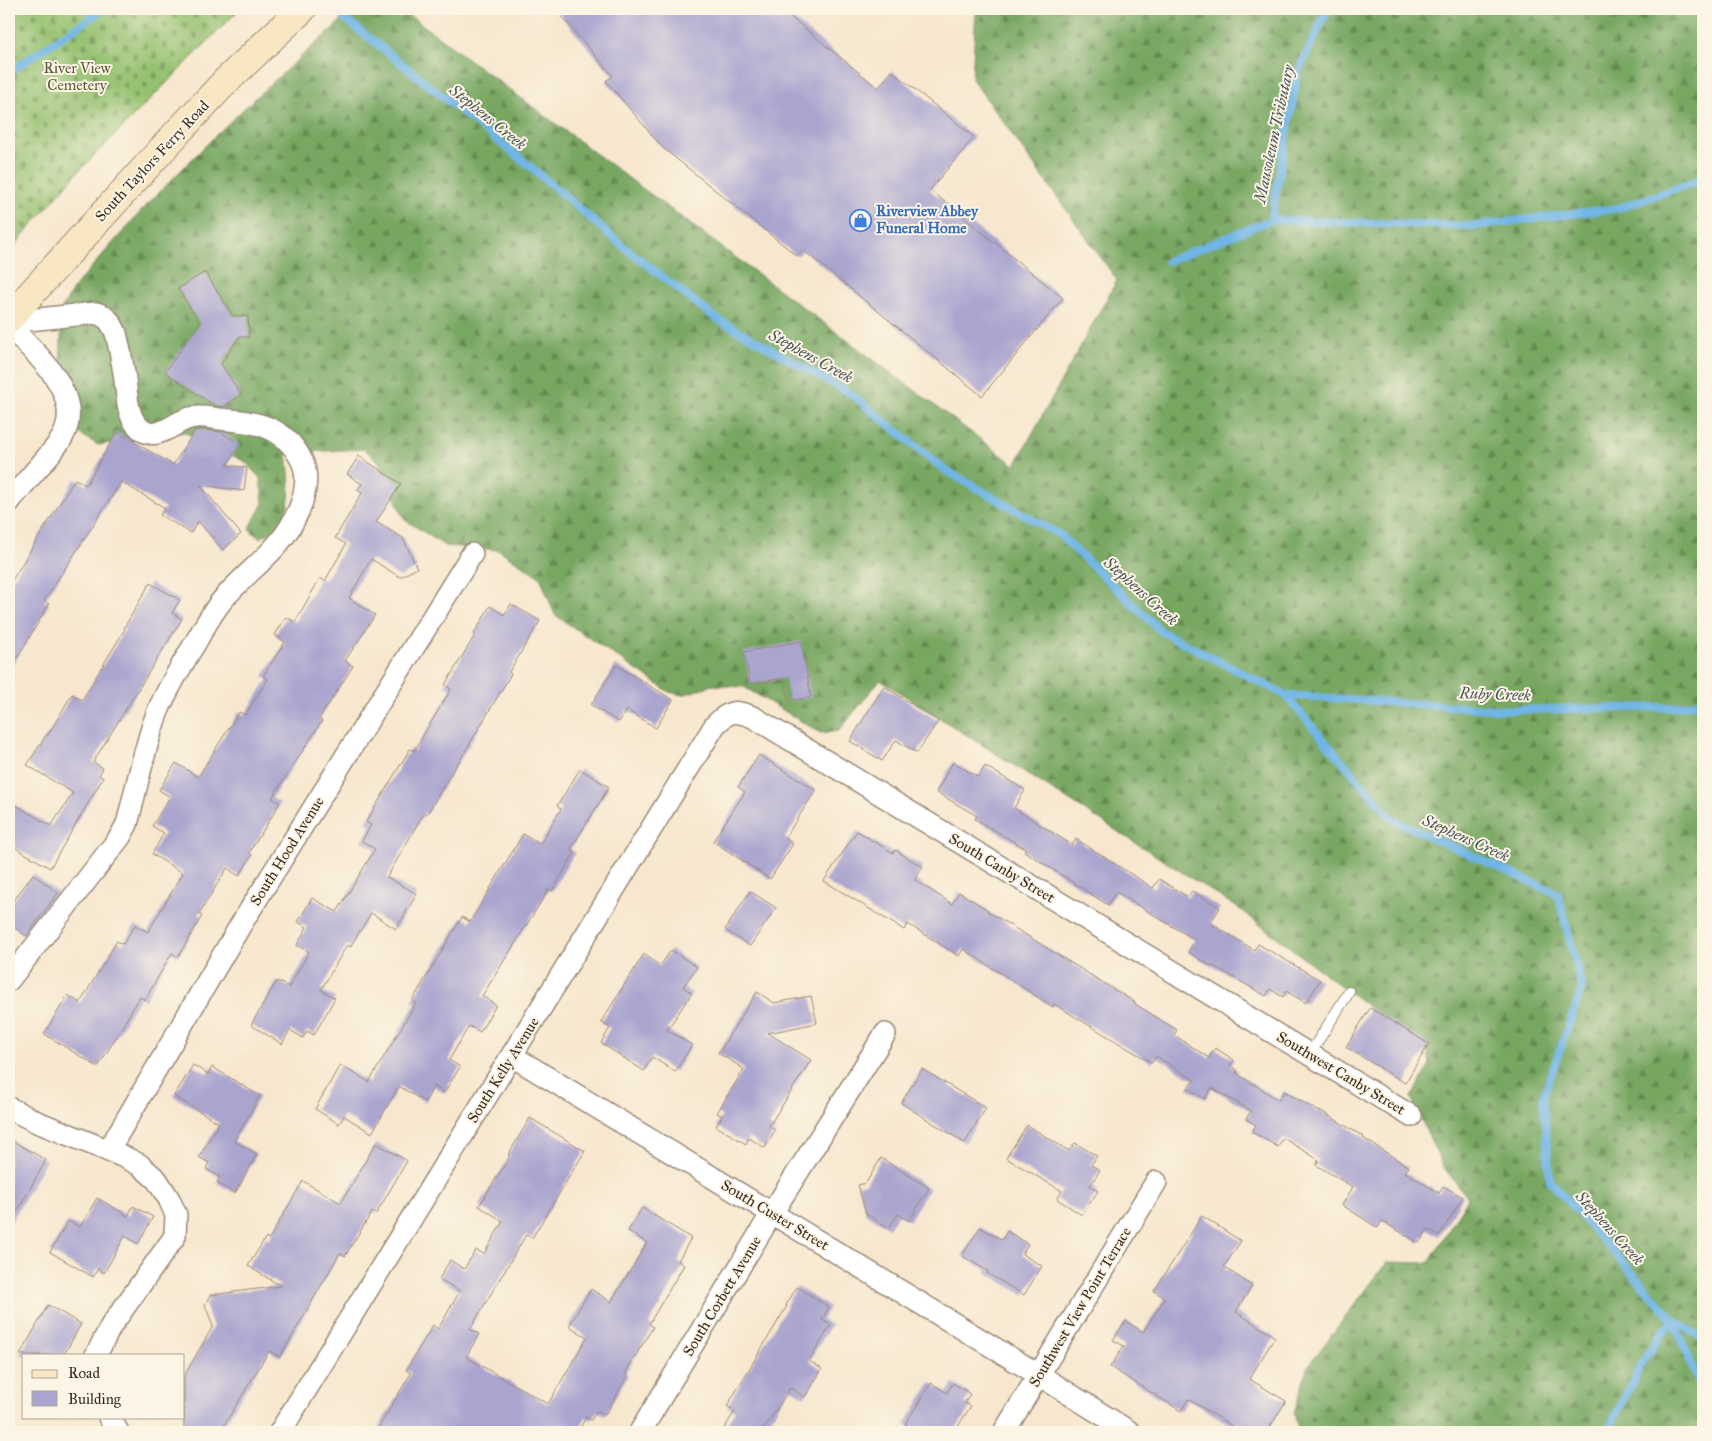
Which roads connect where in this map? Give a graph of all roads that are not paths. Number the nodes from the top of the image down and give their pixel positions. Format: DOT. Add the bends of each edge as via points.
graph roads {
  1 [pos="302,9"];
  2 [pos="9,318"];
  3 [pos="9,322"];
  4 [pos="9,326"];
  5 [pos="9,502"];
  6 [pos="472,554"];
  7 [pos="731,712"];
  8 [pos="9,980"];
  9 [pos="1349,992"];
  10 [pos="1270,1031"];
  11 [pos="885,1034"];
  12 [pos="1310,1054"];
  13 [pos="512,1056"];
  14 [pos="9,1108"];
  15 [pos="1411,1116"];
  16 [pos="108,1150"];
  17 [pos="1156,1182"];
  18 [pos="772,1213"];
  19 [pos="97,1354"];
  20 [pos="1039,1375"];
  21 [pos="110,1418"];
  22 [pos="118,1432"];
  23 [pos="280,1432"];
  24 [pos="640,1432"];
  25 [pos="1004,1432"];
  26 [pos="1130,1432"];
  1 -- 2 [label="main road, South Taylors Ferry Road" via="225,82"];
  3 -- 8 [label="street" via="96,313 107,318 116,333 132,417 142,430 155,434 191,417 267,426 294,446 302,460 306,484 292,524 278,544 219,604 169,689 154,724 120,836"];
  4 -- 5 [label="street" via="47,365 64,395 68,412 67,425 57,446"];
  6 -- 16 [label="street, South Hood Avenue" via="240,926"];
  7 -- 10 [label="street, South Canby Street" via="753,717"];
  7 -- 13 [label="street, South Kelly Avenue" via="715,725"];
  9 -- 12 [label="lane"];
  10 -- 12 [label="street, Southwest Canby Street"];
  11 -- 18 [label="street, South Corbett Avenue"];
  12 -- 15 [label="street, Southwest Canby Street"];
  13 -- 18 [label="street, South Custer Street"];
  13 -- 23 [label="street, South Kelly Avenue"];
  14 -- 16 [label="street"];
  16 -- 19 [label="street" via="140,1165 157,1180 176,1215 175,1236 111,1326"];
  17 -- 20 [label="street, Southwest View Point Terrace"];
  18 -- 20 [label="street, South Custer Street"];
  18 -- 24 [label="street, South Corbett Avenue"];
  20 -- 25 [label="street, Southwest View Point Terrace"];
  20 -- 26 [label="street, South Custer Street"];
  21 -- 22 [label="street"];
}
